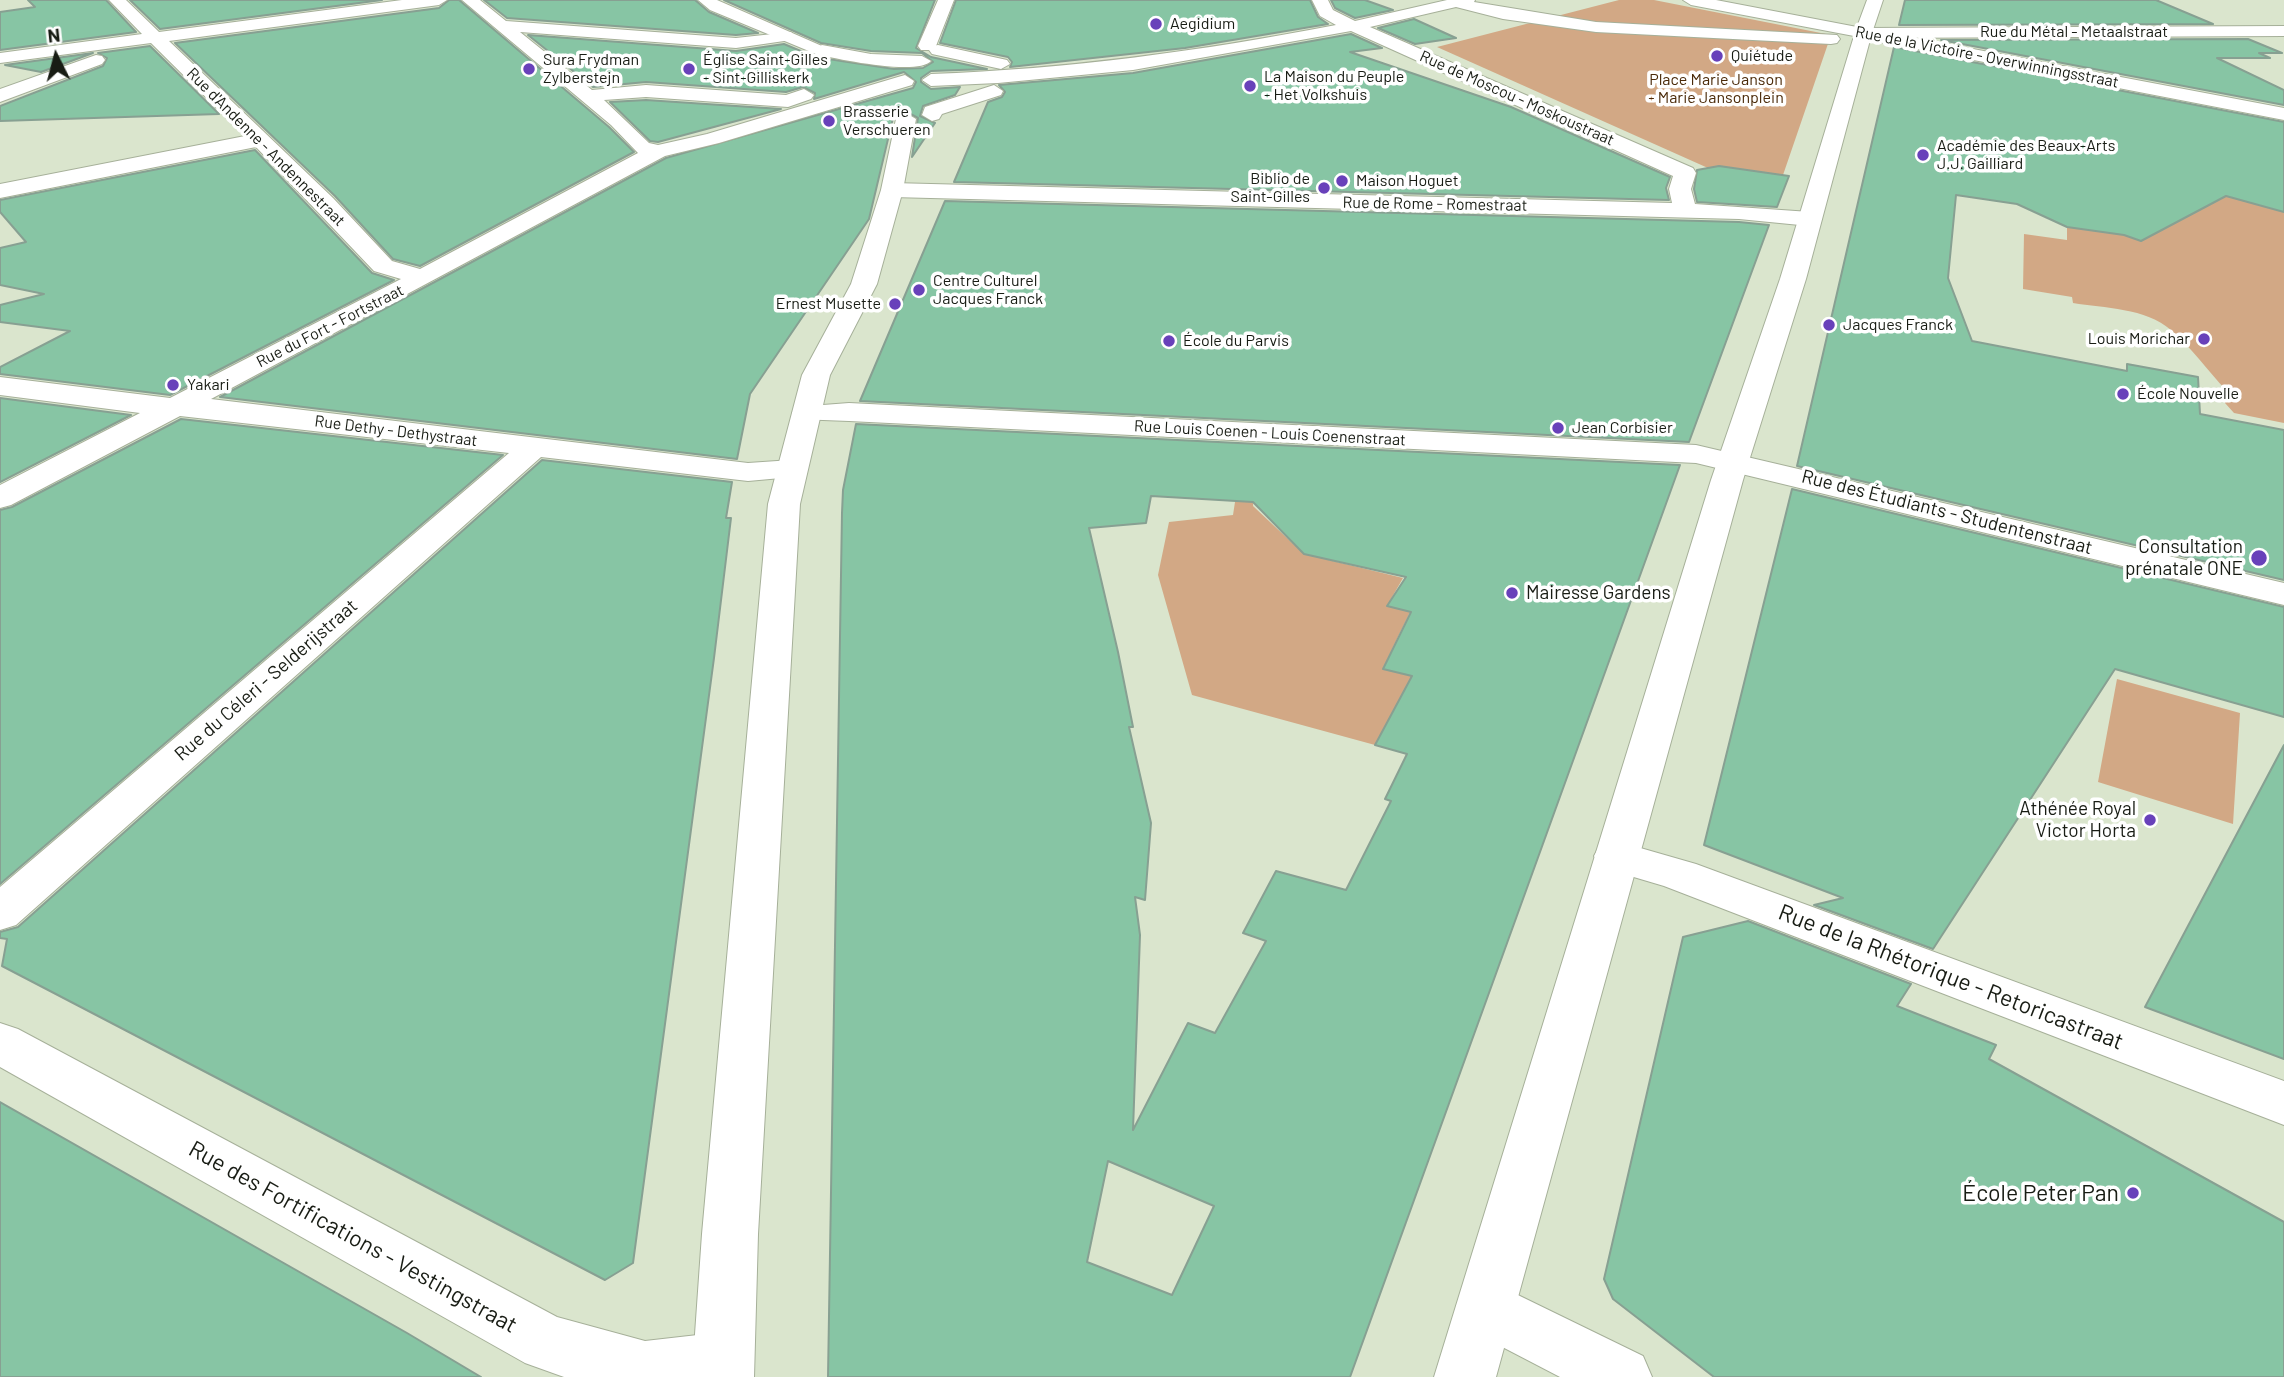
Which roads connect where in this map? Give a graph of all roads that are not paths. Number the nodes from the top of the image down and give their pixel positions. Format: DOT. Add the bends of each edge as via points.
graph roads {
  1 [pos="117,0"];
  2 [pos="439,0"];
  3 [pos="470,0"];
  4 [pos="706,0"];
  5 [pos="946,0"];
  6 [pos="1320,0"];
  7 [pos="1691,0"];
  8 [pos="1875,0"];
  9 [pos="1462,1"];
  10 [pos="1353,25"];
  11 [pos="502,26"];
  12 [pos="2284,31"];
  13 [pos="1865,33"];
  14 [pos="785,36"];
  15 [pos="156,38"];
  16 [pos="1832,39"];
  17 [pos="929,52"];
  18 [pos="0,58"];
  19 [pos="829,64"];
  20 [pos="892,67"];
  21 [pos="1049,74"];
  22 [pos="931,80"];
  23 [pos="1080,87"];
  24 [pos="0,96"];
  25 [pos="587,96"];
  26 [pos="793,107"];
  27 [pos="2284,114"];
  28 [pos="919,117"];
  29 [pos="258,140"];
  30 [pos="658,151"];
  31 [pos="892,190"];
  32 [pos="0,191"];
  33 [pos="1685,211"];
  34 [pos="1810,219"];
  35 [pos="423,278"];
  36 [pos="0,386"];
  37 [pos="175,407"];
  38 [pos="807,413"];
  39 [pos="533,448"];
  40 [pos="1733,460"];
  41 [pos="792,469"];
  42 [pos="0,498"];
  43 [pos="2284,594"];
  44 [pos="1616,856"];
  45 [pos="0,914"];
  46 [pos="0,1042"];
  47 [pos="2284,1102"];
  48 [pos="1485,1307"];
  49 [pos="723,1369"];
  50 [pos="1465,1377"];
  51 [pos="1621,1377"];
  1 -- 15 [label="street, Rue d'Andenne - Andennestraat"];
  2 -- 15 [label="street"];
  3 -- 11 [label="street"];
  4 -- 14 [label="street"];
  5 -- 17 [label="street"];
  6 -- 10 [label="street, Rue de Moscou - Moskoustraat" via="1326,13"];
  7 -- 13 [label="street, Rue de la Victoire - Overwinningsstraat"];
  8 -- 13 [label="street"];
  9 -- 10 [label="street"];
  9 -- 16 [label="street" via="1501,15 1576,27"];
  10 -- 21 [label="street" via="1135,64"];
  10 -- 33 [label="street, Rue de Moscou - Moskoustraat" via="1685,173 1680,189"];
  11 -- 14 [label="street" via="736,43"];
  11 -- 25 [label="street"];
  12 -- 13 [label="street, Rue du Métal - Metaalstraat"];
  13 -- 27 [label="street, Rue de la Victoire - Overwinningsstraat"];
  13 -- 34 [label="street"];
  14 -- 19 [label="street"];
  15 -- 18 [label="street"];
  15 -- 24 [label="street"];
  15 -- 29 [label="street, Rue d'Andenne - Andennestraat"];
  17 -- 19 [label="street"];
  17 -- 21 [label="street"];
  17 -- 28 [label="street"];
  19 -- 20 [label="street" via="890,71"];
  19 -- 26 [label="street"];
  19 -- 26 [label="street" via="905,80"];
  21 -- 22 [label="street"];
  21 -- 23 [label="street"];
  21 -- 28 [label="street"];
  25 -- 26 [label="street" via="646,91"];
  25 -- 30 [label="street" via="642,148"];
  26 -- 30 [label="street, Rue du Fort - Fortstraat"];
  28 -- 31 [label="street"];
  29 -- 32 [label="street"];
  29 -- 35 [label="street, Rue d'Andenne - Andennestraat" via="326,203 383,266"];
  30 -- 35 [label="street, Rue du Fort - Fortstraat"];
  31 -- 33 [label="street, Rue de Rome - Romestraat"];
  31 -- 38 [label="street" via="864,284 816,374"];
  33 -- 34 [label="street, Rue de Rome - Romestraat"];
  34 -- 40 [label="street"];
  35 -- 37 [label="street, Rue du Fort - Fortstraat"];
  36 -- 37 [label="street, Rue Dethy - Dethystraat"];
  37 -- 39 [label="street, Rue Dethy - Dethystraat"];
  37 -- 42 [label="street, Rue du Fort - Fortstraat"];
  38 -- 40 [label="street, Rue Louis Coenen - Louis Coenenstraat" via="1682,453"];
  38 -- 41 [label="street"];
  39 -- 41 [label="street, Rue Dethy - Dethystraat" via="748,472"];
  39 -- 45 [label="street, Rue du Céleri - Selderijstraat"];
  40 -- 43 [label="street, Rue des Étudiants - Studentenstraat"];
  40 -- 44 [label="street"];
  41 -- 49 [label="street" via="784,504"];
  44 -- 47 [label="street, Rue de la Rhétorique - Retoricastraat" via="1681,875"];
  44 -- 48 [label="street"];
  46 -- 49 [label="street, Rue des Fortifications - Vestingstraat" via="546,1343 645,1371"];
  48 -- 50 [label="street"];
  48 -- 51 [label="street"];
}
